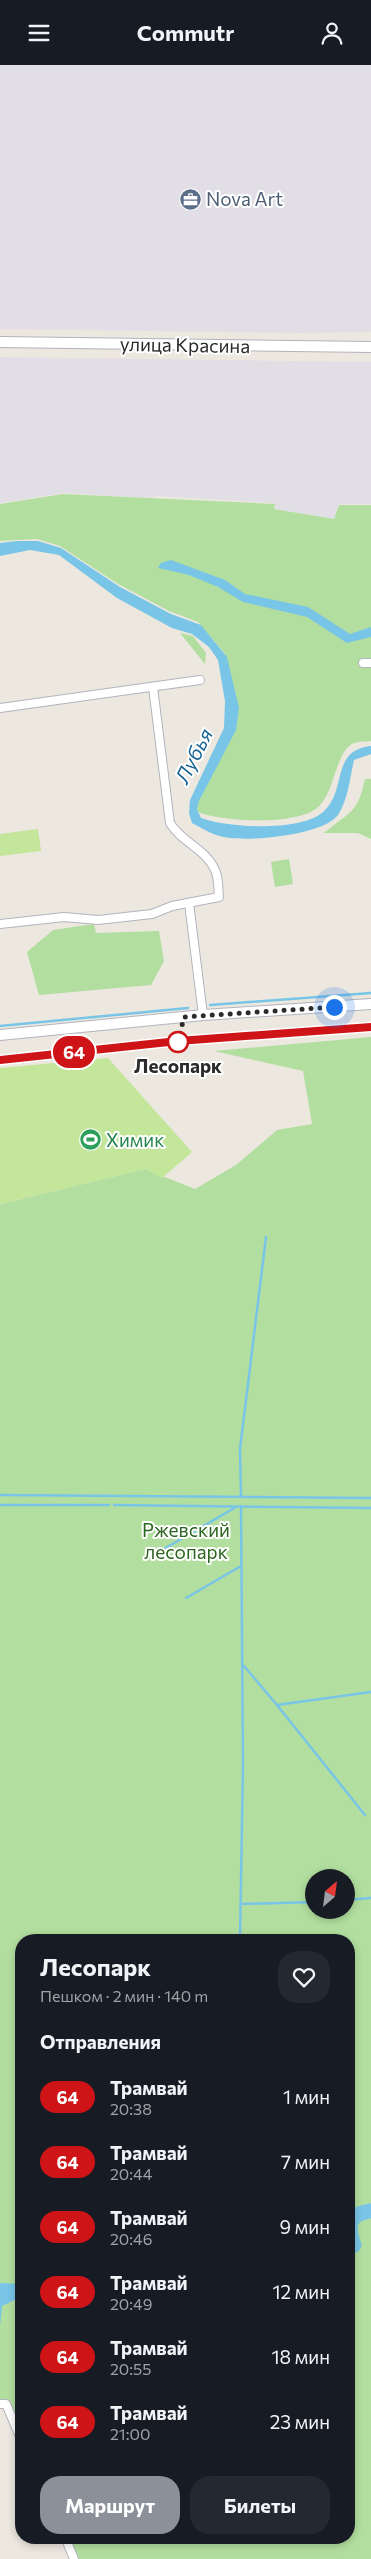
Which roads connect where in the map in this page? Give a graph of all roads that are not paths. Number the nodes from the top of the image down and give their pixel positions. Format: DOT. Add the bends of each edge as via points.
graph roads {
  1 [pos="0,342"];
  2 [pos="371,347"];
  3 [pos="200,680"];
  4 [pos="153,687"];
  5 [pos="0,708"];
  6 [pos="189,903"];
  7 [pos="0,924"];
  8 [pos="371,1005"];
  9 [pos="203,1015"];
  10 [pos="0,1035"];
  11 [pos="3,2404"];
  12 [pos="15,2427"];
  13 [pos="67,2544"];
  14 [pos="74,2559"];
  1 -- 2 [label="main road, улица Красина"];
  3 -- 4 [label="street"];
  4 -- 5 [label="street"];
  4 -- 6 [label="street" via="170,823 175,832 207,857 216,871 219,897"];
  6 -- 7 [label="street" via="152,914 98,920 64,917"];
  6 -- 9 [label="street"];
  8 -- 9 [label="main road"];
  9 -- 10 [label="main road"];
  11 -- 12 [label="street"];
  13 -- 14 [label="street"];
}
